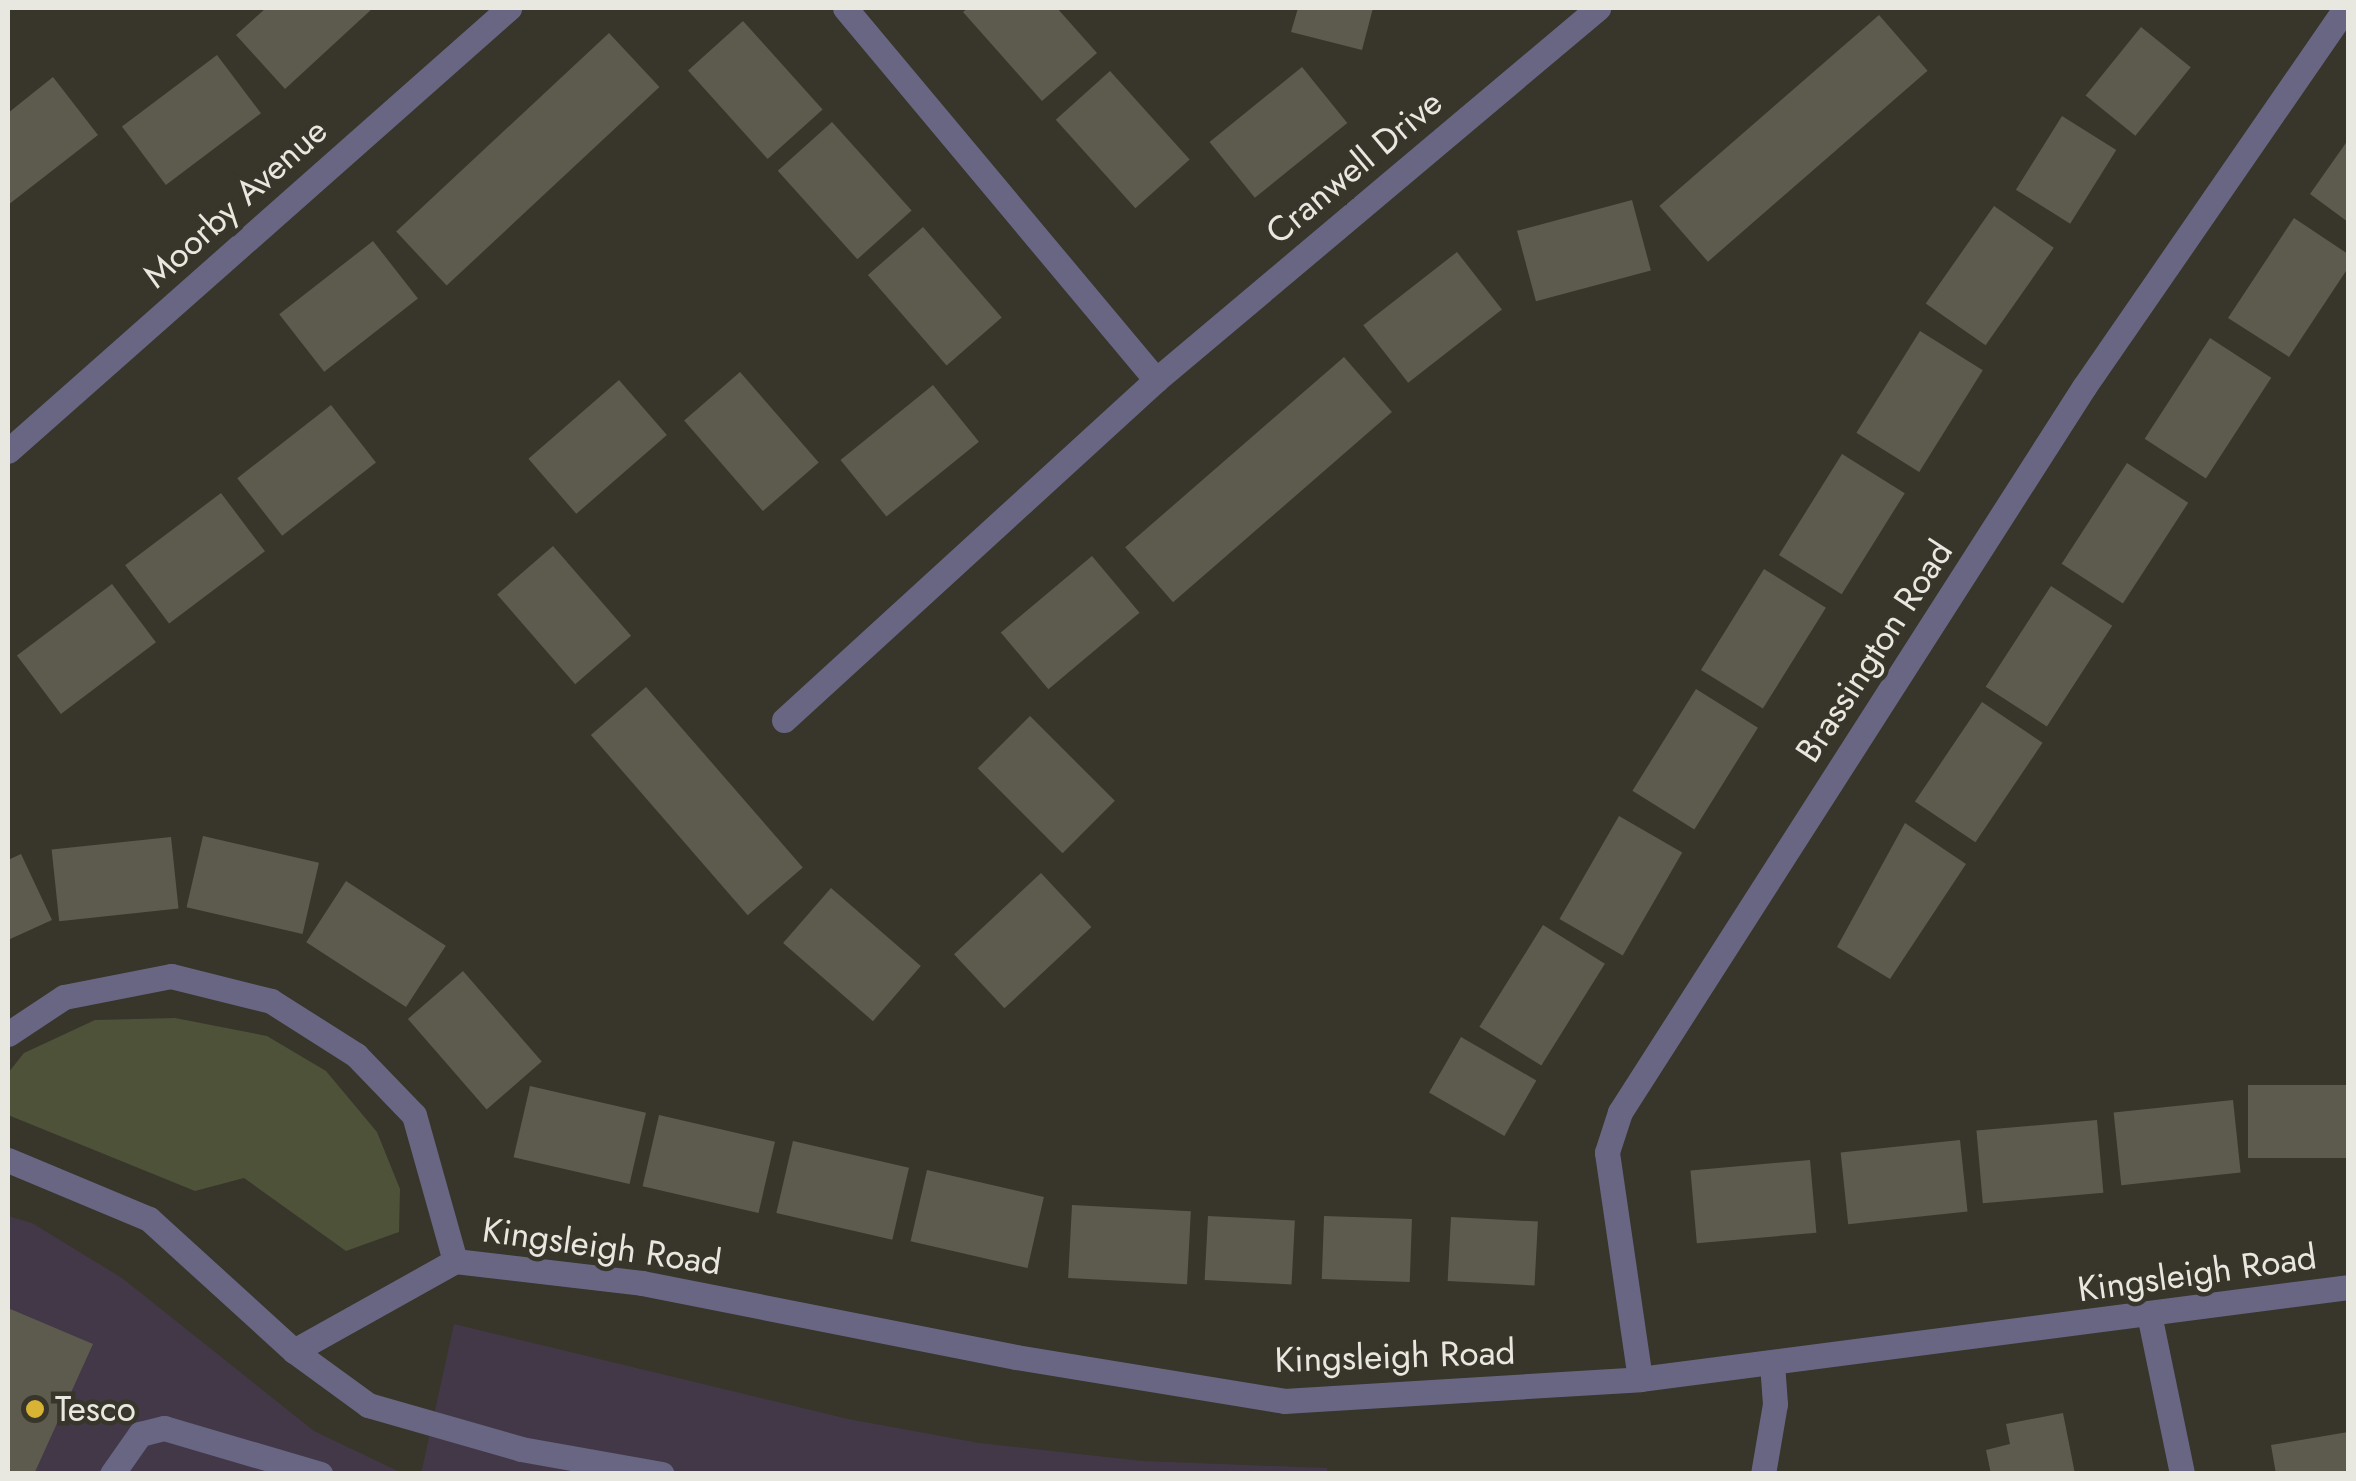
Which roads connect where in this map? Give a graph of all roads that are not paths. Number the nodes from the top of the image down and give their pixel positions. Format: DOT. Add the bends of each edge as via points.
graph roads {
  1 [pos="509,8"];
  2 [pos="845,8"];
  3 [pos="1598,8"];
  4 [pos="2346,8"];
  5 [pos="1156,380"];
  6 [pos="8,451"];
  7 [pos="784,720"];
  8 [pos="8,1034"];
  9 [pos="8,1160"];
  10 [pos="456,1261"];
  11 [pos="2348,1287"];
  12 [pos="2150,1314"];
  13 [pos="294,1351"];
  14 [pos="1772,1362"];
  15 [pos="1640,1379"];
  16 [pos="112,1474"];
  17 [pos="320,1474"];
  18 [pos="662,1474"];
  19 [pos="1764,1474"];
  20 [pos="2182,1474"];
  1 -- 6 [label="street, Moorby Avenue"];
  2 -- 5 [label="street"];
  3 -- 5 [label="street, Cranwell Drive"];
  4 -- 15 [label="street, Brassington Road" via="2084,387 1620,1112 1608,1152"];
  5 -- 7 [label="street, Cranwell Drive"];
  8 -- 10 [label="street" via="64,997 171,976 270,1001 356,1055 414,1114"];
  9 -- 13 [label="street" via="150,1219"];
  10 -- 13 [label="street, Kingsleigh Road"];
  10 -- 15 [label="street, Kingsleigh Road" via="642,1283 1016,1357 1284,1401"];
  11 -- 12 [label="street, Kingsleigh Road"];
  12 -- 14 [label="street, Kingsleigh Road"];
  12 -- 20 [label="street"];
  13 -- 18 [label="street" via="368,1405 522,1449"];
  14 -- 15 [label="street, Kingsleigh Road"];
  14 -- 19 [label="street" via="1775,1404"];
  16 -- 17 [label="street" via="140,1434 164,1428"];
}
